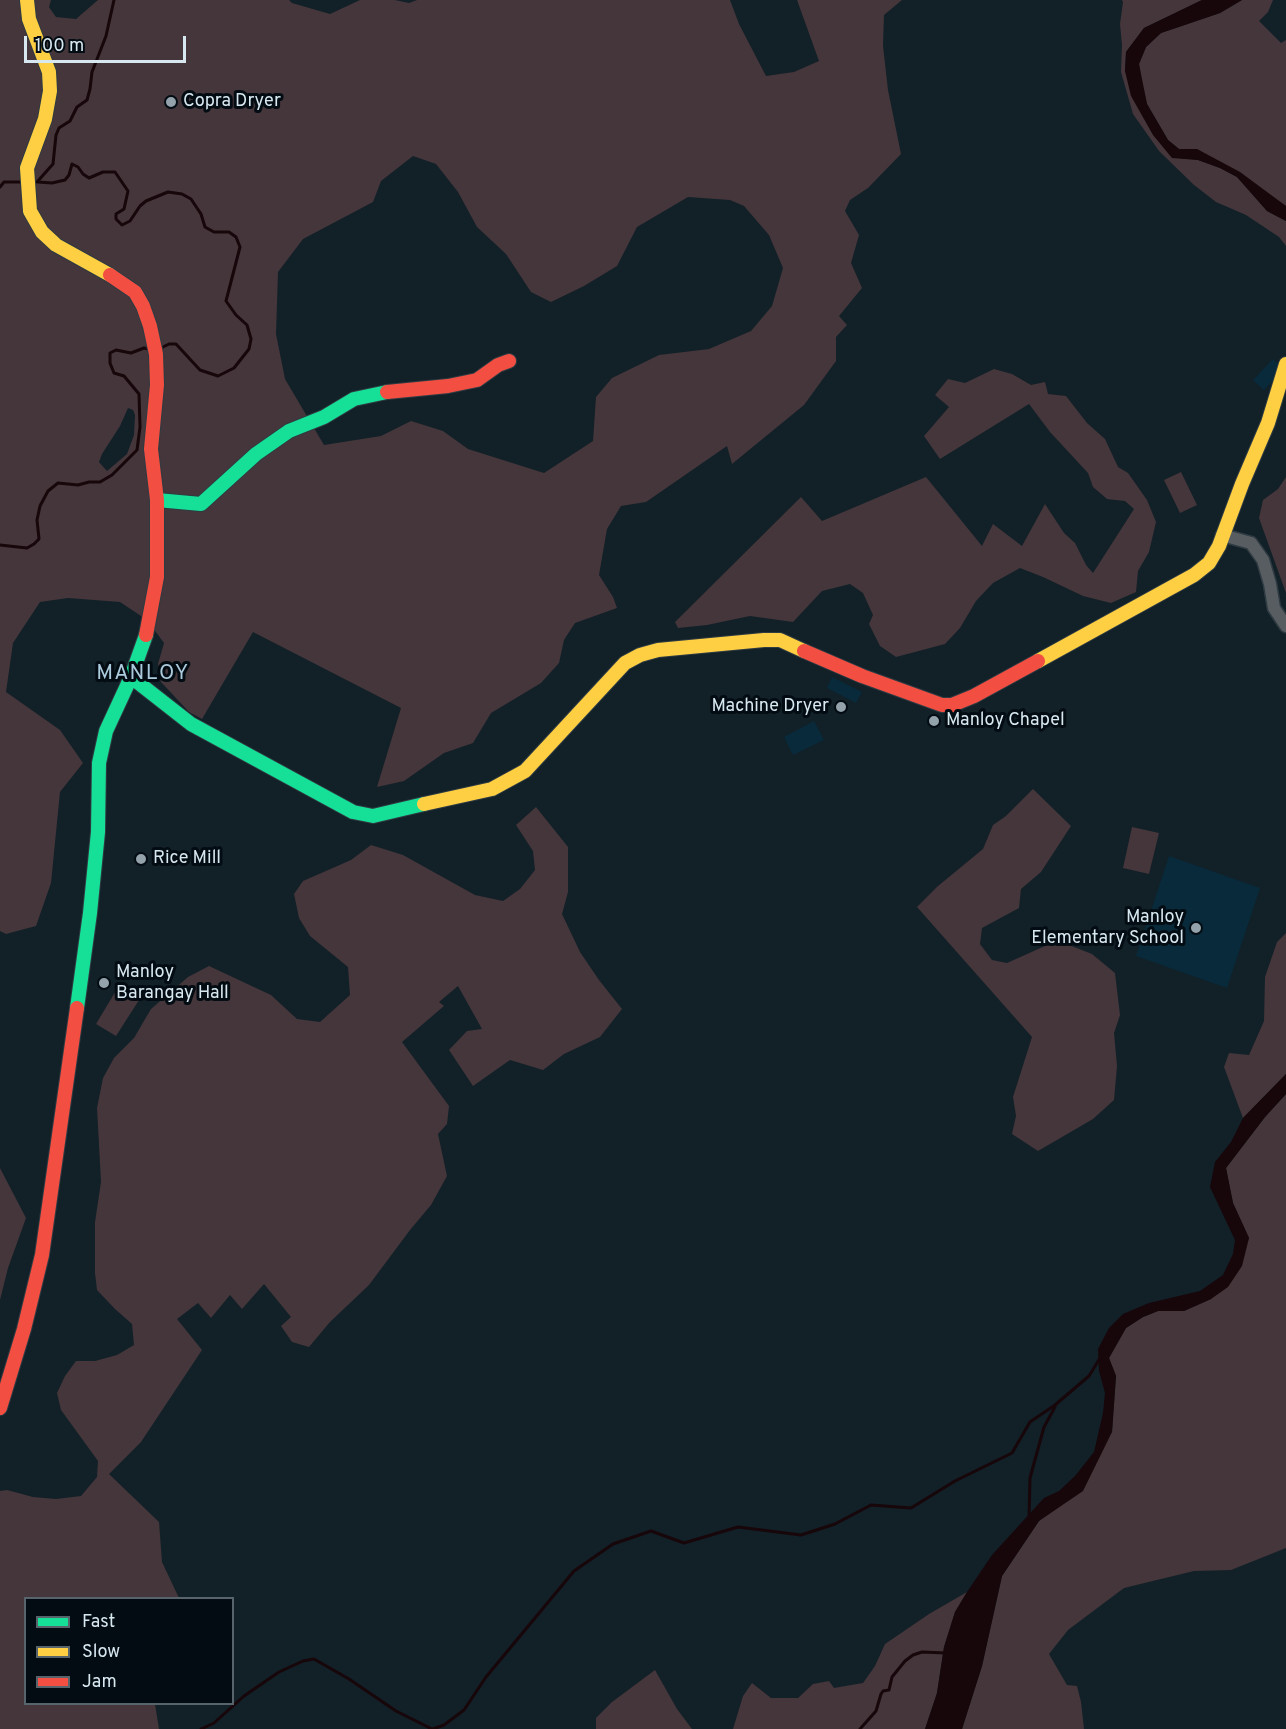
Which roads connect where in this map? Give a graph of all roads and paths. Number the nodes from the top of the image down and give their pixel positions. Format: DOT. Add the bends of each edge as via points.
graph roads {
  1 [pos="27,0"];
  2 [pos="509,361"];
  3 [pos="1286,364"];
  4 [pos="157,500"];
  5 [pos="1222,535"];
  6 [pos="1286,626"];
  7 [pos="131,677"];
  8 [pos="0,1408"];
  1 -- 4 [label="street" via="29,19 49,72 50,91 45,119 27,168 30,211 42,232 56,245 124,283 143,306 156,354 158,385 151,449"];
  2 -- 4 [label="street" via="477,380 354,399 289,431 256,454 201,504"];
  3 -- 5 [label="street" via="1268,423"];
  4 -- 7 [label="street" via="158,577 146,637"];
  5 -- 6 [label="street" via="1251,543 1263,560 1274,608"];
  5 -- 7 [label="street" via="1209,563 1194,575 952,705 942,705 862,676 780,640 658,650 625,663 525,771 484,791 373,816 353,812 191,723"];
  7 -- 8 [label="street" via="106,731 99,763 98,832 90,913 42,1255"];
}
